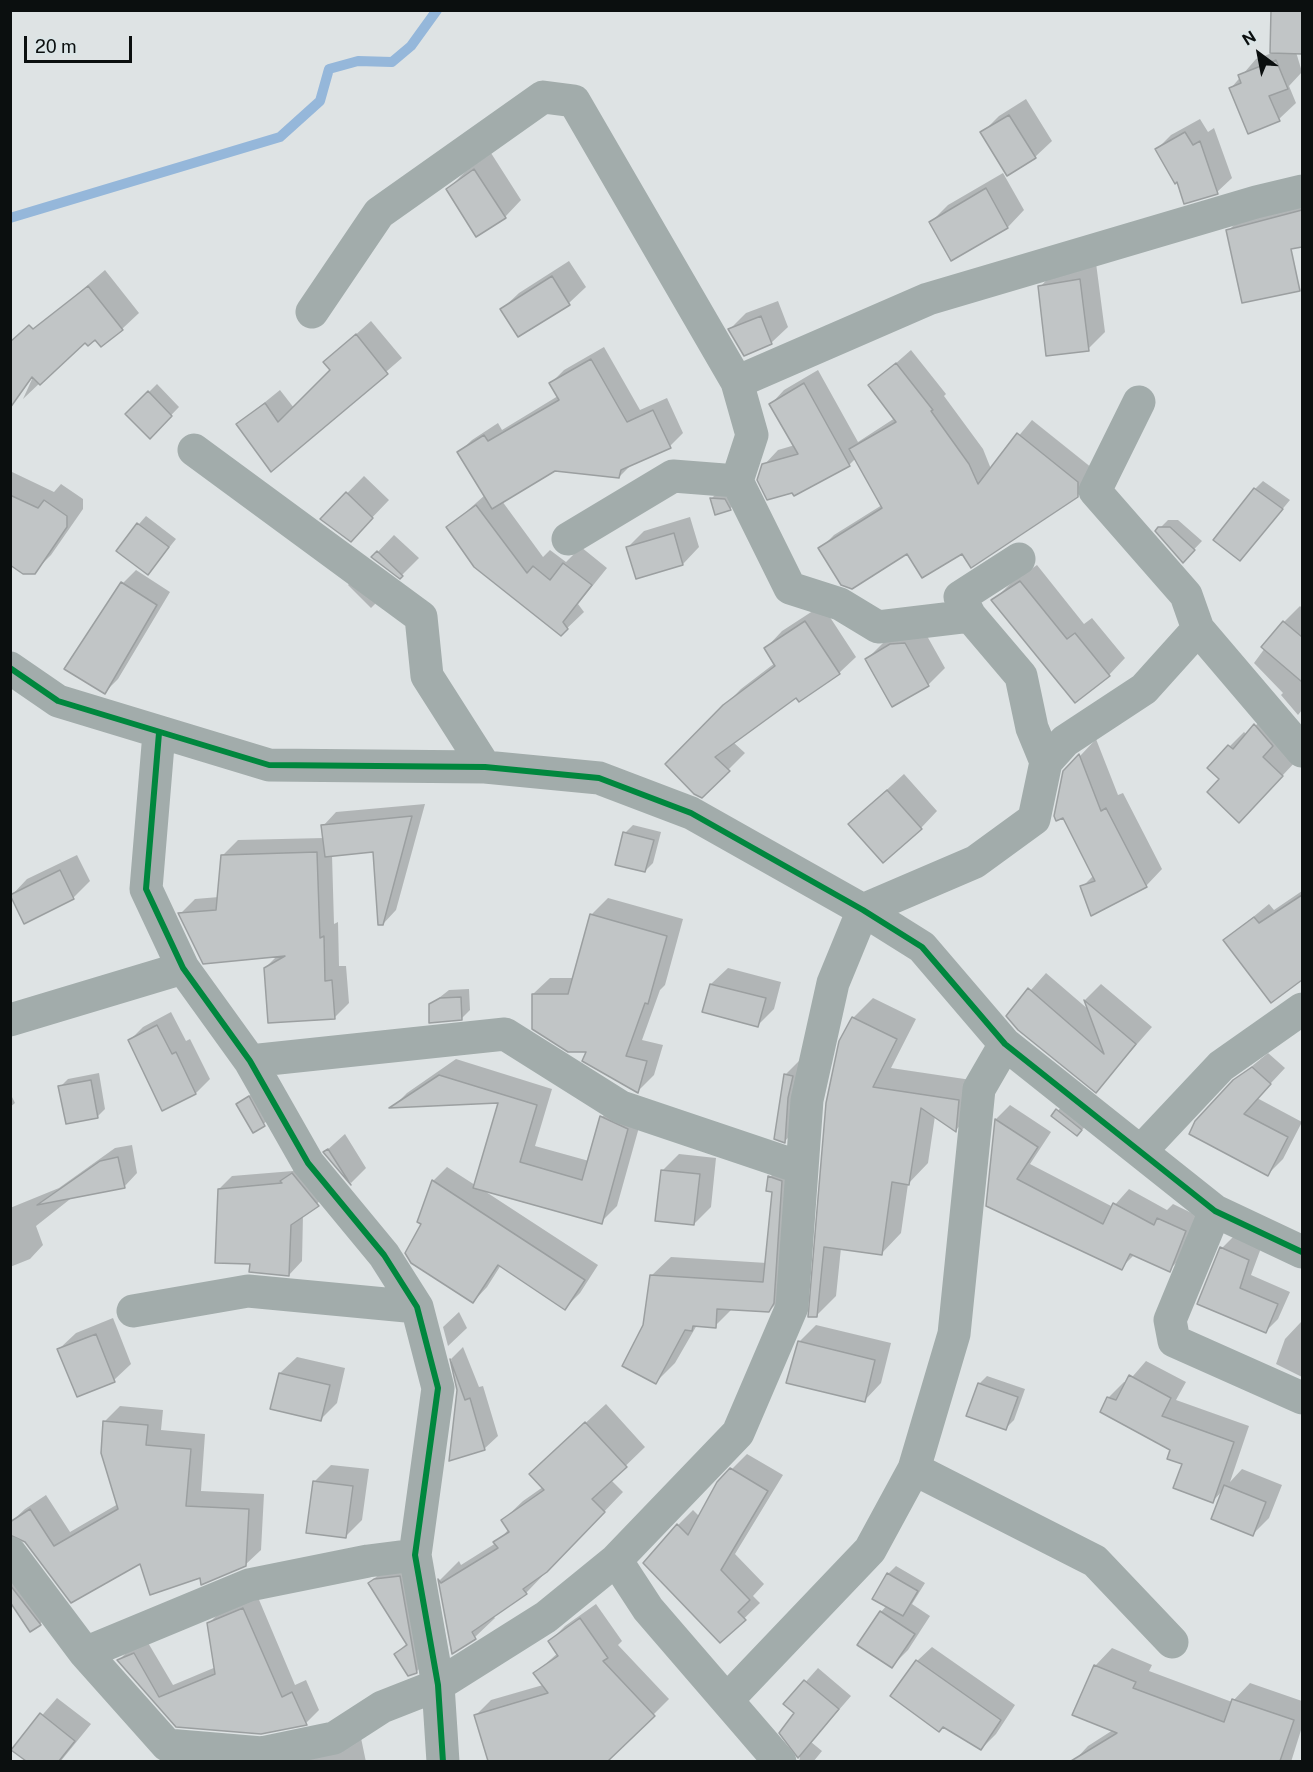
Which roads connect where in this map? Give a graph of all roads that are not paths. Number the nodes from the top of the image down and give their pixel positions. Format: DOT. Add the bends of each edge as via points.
graph roads {
  1 [pos="1302,190"];
  2 [pos="312,312"];
  3 [pos="737,382"];
  4 [pos="1139,402"];
  5 [pos="194,450"];
  6 [pos="737,481"];
  7 [pos="568,539"];
  8 [pos="1019,559"];
  9 [pos="970,616"];
  10 [pos="1198,629"];
  11 [pos="10,668"];
  12 [pos="159,733"];
  13 [pos="1302,751"];
  14 [pos="1046,762"];
  15 [pos="485,767"];
  16 [pos="863,910"];
  17 [pos="183,968"];
  18 [pos="1302,1009"];
  19 [pos="10,1020"];
  20 [pos="1005,1044"];
  21 [pos="250,1061"];
  22 [pos="1141,1151"];
  23 [pos="802,1168"];
  24 [pos="1215,1211"];
  25 [pos="1302,1252"];
  26 [pos="417,1307"];
  27 [pos="133,1311"];
  28 [pos="1302,1398"];
  29 [pos="914,1469"];
  30 [pos="10,1553"];
  31 [pos="415,1555"];
  32 [pos="616,1560"];
  33 [pos="1172,1642"];
  34 [pos="84,1653"];
  35 [pos="438,1685"];
  36 [pos="727,1700"];
  37 [pos="159,1753"];
  38 [pos="443,1761"];
  39 [pos="780,1761"];
  1 -- 3 [label="street" via="928,299"];
  2 -- 3 [label="street" via="379,213 543,97 574,101"];
  3 -- 6 [label="street" via="752,435"];
  4 -- 10 [label="street" via="1095,491 1186,596"];
  5 -- 15 [label="street" via="421,618 427,675"];
  6 -- 7 [label="street" via="673,476"];
  6 -- 9 [label="street" via="790,588 840,604 878,627"];
  8 -- 9 [label="street" via="960,597"];
  9 -- 14 [label="street" via="1021,676 1032,729"];
  10 -- 13 [label="street"];
  10 -- 14 [label="street" via="1144,689 1065,741"];
  11 -- 12 [label="street" via="58,701"];
  12 -- 15 [label="street" via="269,765"];
  12 -- 17 [label="street" via="146,889"];
  14 -- 16 [label="street" via="1034,819 975,862"];
  15 -- 16 [label="street" via="599,778 691,813"];
  16 -- 20 [label="street" via="922,947"];
  16 -- 23 [label="street" via="833,983 807,1100"];
  17 -- 19 [label="street"];
  17 -- 21 [label="street"];
  18 -- 22 [label="street" via="1221,1066"];
  20 -- 22 [label="street"];
  20 -- 29 [label="street" via="979,1089 954,1334"];
  21 -- 23 [label="street" via="505,1034 621,1107"];
  21 -- 26 [label="street" via="308,1163 384,1255"];
  22 -- 24 [label="street"];
  23 -- 32 [label="street" via="792,1307 738,1433"];
  24 -- 25 [label="street"];
  24 -- 28 [label="street" via="1170,1320 1174,1341"];
  26 -- 27 [label="street" via="248,1292"];
  26 -- 31 [label="street" via="438,1388"];
  29 -- 33 [label="street" via="1095,1561"];
  29 -- 36 [label="street" via="870,1550"];
  30 -- 34 [label="street"];
  31 -- 34 [label="street" via="249,1585"];
  31 -- 35 [label="street"];
  32 -- 35 [label="street" via="546,1617"];
  32 -- 36 [label="street" via="648,1609"];
  34 -- 37 [label="street"];
  35 -- 37 [label="street" via="382,1707 334,1738 262,1754"];
  35 -- 38 [label="street"];
  36 -- 39 [label="street"];
}
